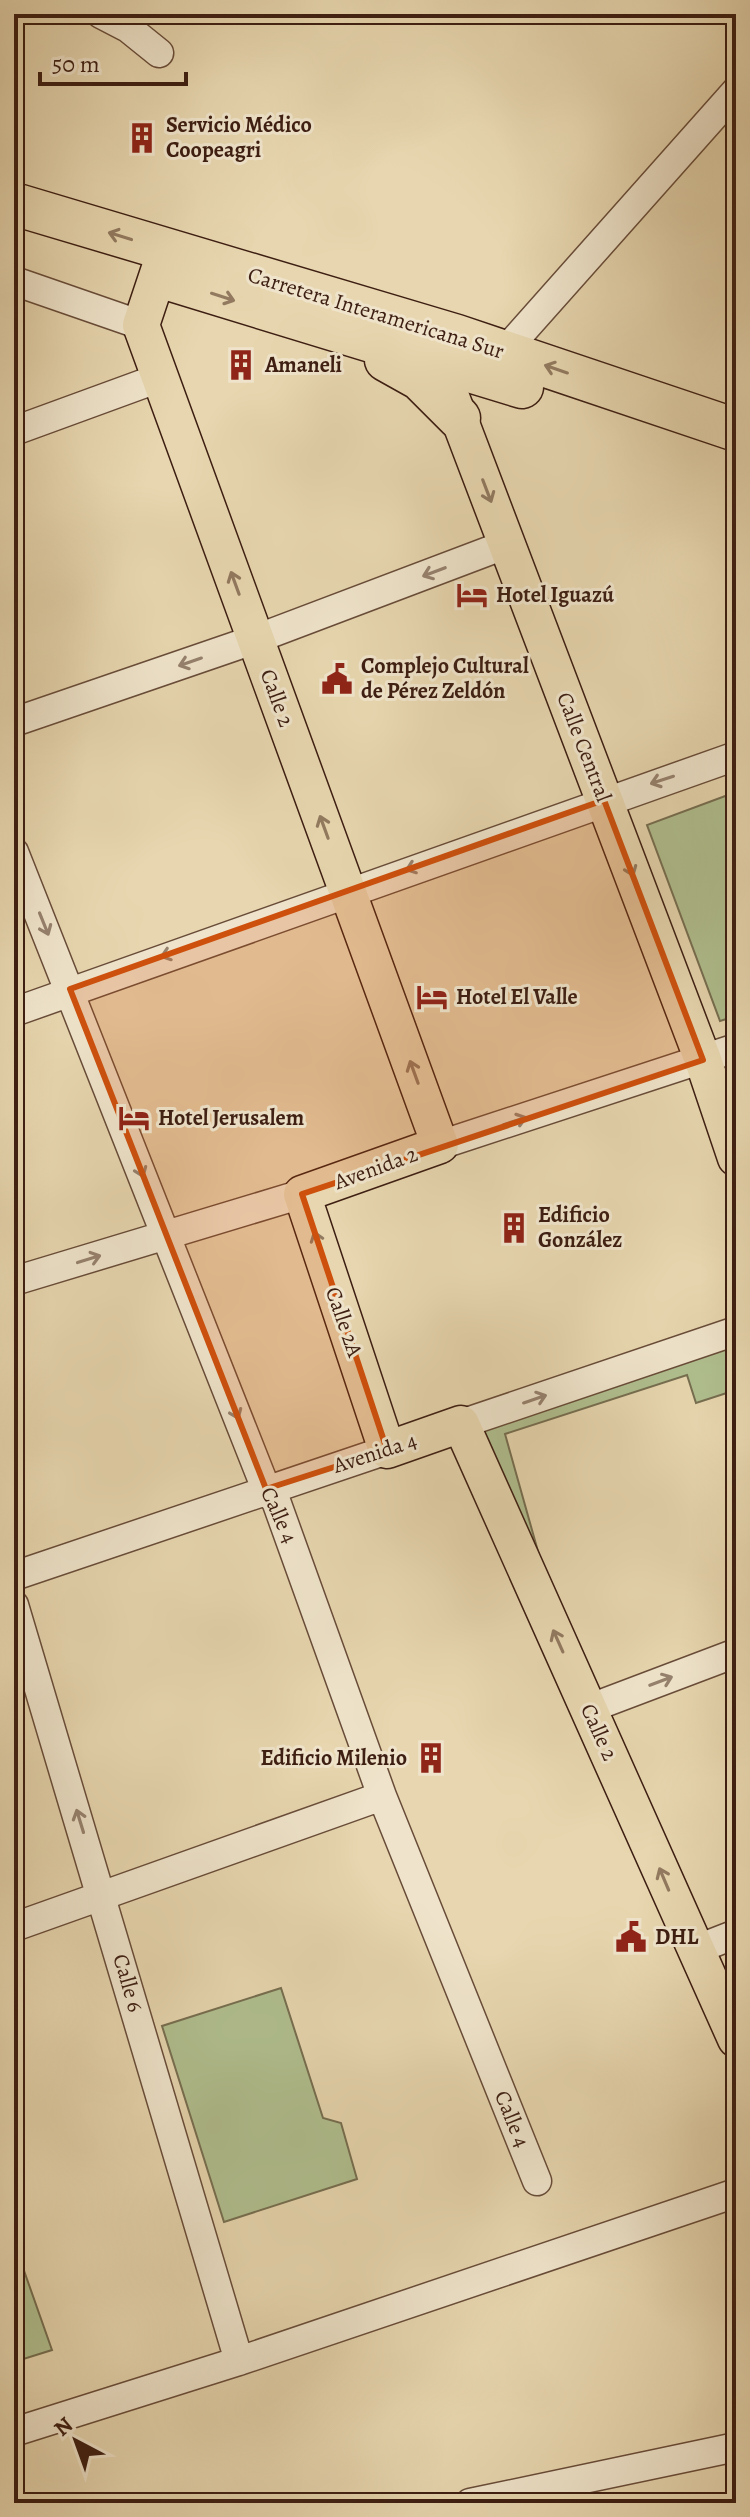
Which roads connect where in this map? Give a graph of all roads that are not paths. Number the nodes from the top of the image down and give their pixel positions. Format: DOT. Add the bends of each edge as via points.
graph roads {
  1 [pos="101,14"];
  2 [pos="159,53"];
  3 [pos="736,91"];
  4 [pos="14,204"];
  5 [pos="14,234"];
  6 [pos="163,263"];
  7 [pos="14,281"];
  8 [pos="141,325"];
  9 [pos="351,338"];
  10 [pos="452,351"];
  11 [pos="504,352"];
  12 [pos="159,378"];
  13 [pos="459,418"];
  14 [pos="736,430"];
  15 [pos="14,431"];
  16 [pos="736,456"];
  17 [pos="507,544"];
  18 [pos="256,639"];
  19 [pos="14,722"];
  20 [pos="736,756"];
  21 [pos="604,800"];
  22 [pos="14,852"];
  23 [pos="347,891"];
  24 [pos="70,989"];
  25 [pos="14,1012"];
  26 [pos="736,1048"];
  27 [pos="703,1060"];
  28 [pos="440,1145"];
  29 [pos="736,1158"];
  30 [pos="302,1194"];
  31 [pos="166,1236"];
  32 [pos="14,1281"];
  33 [pos="736,1331"];
  34 [pos="461,1424"];
  35 [pos="387,1450"];
  36 [pos="266,1489"];
  37 [pos="14,1576"];
  38 [pos="14,1605"];
  39 [pos="736,1653"];
  40 [pos="588,1709"];
  41 [pos="382,1796"];
  42 [pos="103,1896"];
  43 [pos="14,1927"];
  44 [pos="736,1934"];
  45 [pos="695,1950"];
  46 [pos="736,2039"];
  47 [pos="537,2181"];
  48 [pos="736,2193"];
  49 [pos="239,2361"];
  50 [pos="14,2432"];
  51 [pos="736,2447"];
  52 [pos="470,2503"];
  1 -- 2 [label="street"];
  3 -- 11 [label="street"];
  6 -- 4 [label="highway, Carretera Interamericana Sur, one-way"];
  5 -- 6 [label="highway, Carretera Interamericana Sur"];
  6 -- 8 [label="main road"];
  6 -- 9 [label="highway, Carretera Interamericana Sur, one-way"];
  6 -- 10 [label="highway, Carretera Interamericana Sur"];
  7 -- 8 [label="street"];
  8 -- 12 [label="main road, Calle 2"];
  9 -- 10 [label="highway, Carretera Interamericana Sur"];
  9 -- 13 [label="highway" via="420,379"];
  10 -- 11 [label="highway, Carretera Interamericana Sur"];
  10 -- 13 [label="main road, Calle Central" via="448,389"];
  10 -- 16 [label="highway, Carretera Interamericana Sur"];
  14 -- 11 [label="highway, Carretera Interamericana Sur, one-way"];
  12 -- 15 [label="street"];
  18 -- 12 [label="main road, Calle 2, one-way"];
  13 -- 17 [label="main road, Calle Central, one-way"];
  17 -- 18 [label="street, one-way"];
  17 -- 21 [label="main road, Calle Central"];
  18 -- 19 [label="street, one-way"];
  23 -- 18 [label="main road, Calle 2, one-way"];
  20 -- 21 [label="street, one-way"];
  21 -- 23 [label="street, one-way"];
  21 -- 27 [label="main road, Calle Central, one-way"];
  22 -- 24 [label="street, Calle 4, one-way"];
  23 -- 24 [label="street, one-way"];
  28 -- 23 [label="main road, Calle 2, one-way"];
  24 -- 25 [label="street"];
  24 -- 31 [label="street, Calle 4, one-way"];
  26 -- 27 [label="street, Avenida 2"];
  28 -- 27 [label="street, Avenida 2, one-way"];
  27 -- 29 [label="main road, Calle Central"];
  28 -- 30 [label="main road, Avenida 2"];
  30 -- 31 [label="street, Avenida 2"];
  35 -- 30 [label="main road, Calle 2A, one-way"];
  32 -- 31 [label="street, Avenida 2, one-way"];
  31 -- 36 [label="street, Calle 4, one-way"];
  34 -- 33 [label="street, Avenida 4, one-way"];
  34 -- 35 [label="main road, Avenida 4"];
  40 -- 34 [label="main road, Calle 2, one-way"];
  35 -- 36 [label="street, Avenida 4"];
  36 -- 37 [label="street, Avenida 4"];
  36 -- 41 [label="street, Calle 4" via="276,1501"];
  42 -- 38 [label="street, Calle 6, one-way"];
  40 -- 39 [label="street, one-way"];
  45 -- 40 [label="main road, Calle 2, one-way"];
  41 -- 42 [label="street"];
  41 -- 47 [label="street, Calle 4"];
  42 -- 43 [label="street"];
  42 -- 49 [label="street, Calle 6"];
  44 -- 45 [label="street"];
  45 -- 46 [label="main road, Calle 2"];
  48 -- 49 [label="street"];
  49 -- 50 [label="street"];
  51 -- 52 [label="street"];
}
